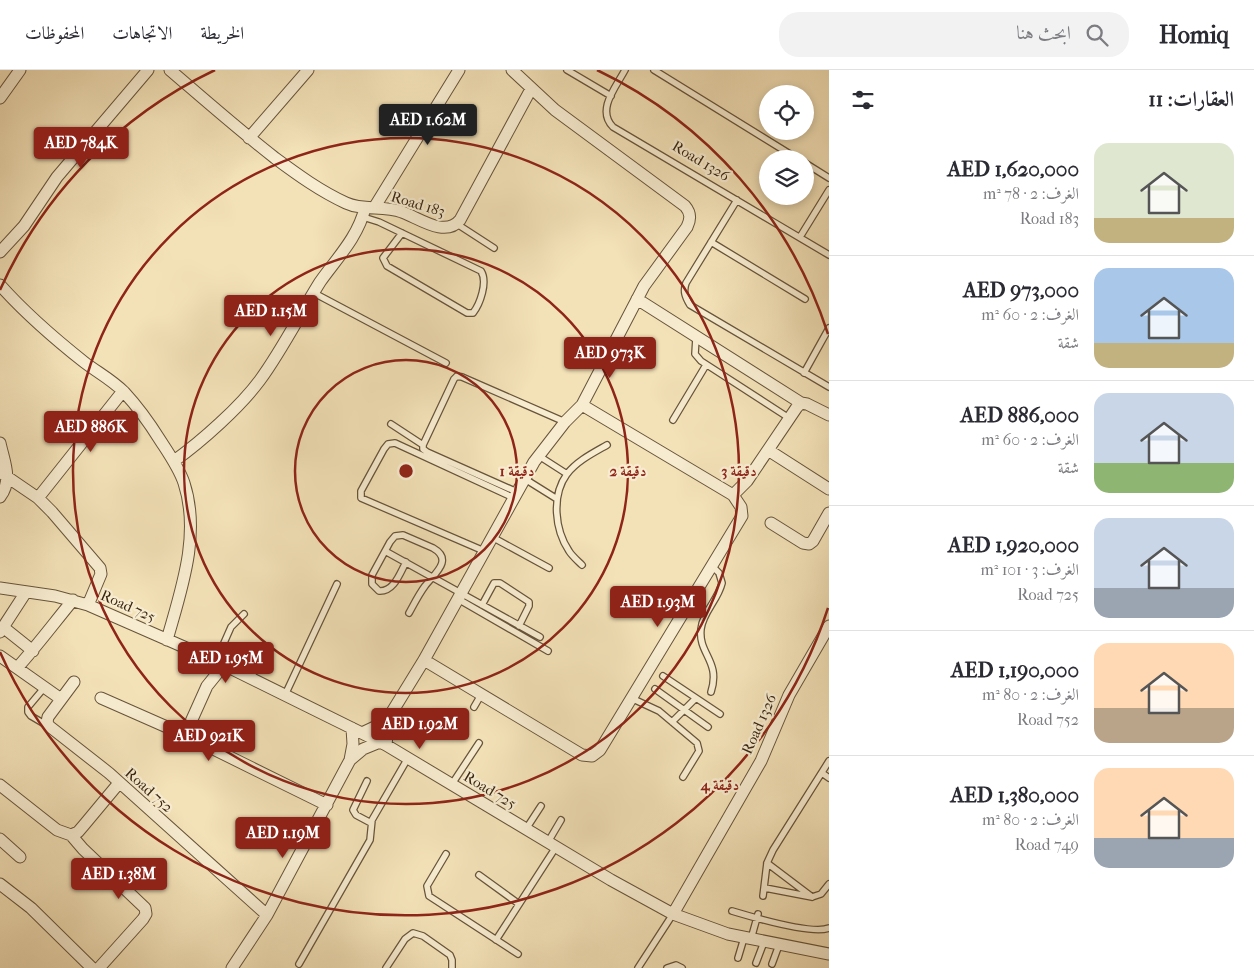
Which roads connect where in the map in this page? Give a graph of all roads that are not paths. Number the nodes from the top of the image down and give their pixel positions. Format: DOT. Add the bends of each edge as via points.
graph roads {
  1 [pos="20,70"];
  2 [pos="148,70"];
  3 [pos="170,70"];
  4 [pos="308,70"];
  5 [pos="459,70"];
  6 [pos="512,70"];
  7 [pos="567,70"];
  8 [pos="625,70"];
  9 [pos="654,70"];
  10 [pos="531,89"];
  11 [pos="611,96"];
  12 [pos="0,98"];
  13 [pos="249,138"];
  14 [pos="783,150"];
  15 [pos="814,169"];
  16 [pos="829,178"];
  17 [pos="829,190"];
  18 [pos="737,200"];
  19 [pos="367,211"];
  20 [pos="457,224"];
  21 [pos="402,233"];
  22 [pos="800,237"];
  23 [pos="711,242"];
  24 [pos="494,248"];
  25 [pos="0,252"];
  26 [pos="829,255"];
  27 [pos="0,285"];
  28 [pos="314,293"];
  29 [pos="637,299"];
  30 [pos="805,299"];
  31 [pos="829,328"];
  32 [pos="696,337"];
  33 [pos="446,363"];
  34 [pos="706,365"];
  35 [pos="804,373"];
  36 [pos="829,387"];
  37 [pos="123,391"];
  38 [pos="802,403"];
  39 [pos="582,405"];
  40 [pos="829,415"];
  41 [pos="789,418"];
  42 [pos="673,420"];
  43 [pos="565,422"];
  44 [pos="391,424"];
  45 [pos="0,443"];
  46 [pos="423,445"];
  47 [pos="607,445"];
  48 [pos="768,450"];
  49 [pos="539,456"];
  50 [pos="174,461"];
  51 [pos="4,474"];
  52 [pos="567,474"];
  53 [pos="525,479"];
  54 [pos="829,489"];
  55 [pos="516,495"];
  56 [pos="733,495"];
  57 [pos="0,497"];
  58 [pos="38,498"];
  59 [pos="557,499"];
  60 [pos="829,513"];
  61 [pos="770,523"];
  62 [pos="492,537"];
  63 [pos="385,551"];
  64 [pos="484,551"];
  65 [pos="406,562"];
  66 [pos="582,565"];
  67 [pos="712,566"];
  68 [pos="549,568"];
  69 [pos="433,577"];
  70 [pos="337,584"];
  71 [pos="0,588"];
  72 [pos="26,592"];
  73 [pos="459,596"];
  74 [pos="73,600"];
  75 [pos="88,605"];
  76 [pos="482,605"];
  77 [pos="409,613"];
  78 [pos="244,614"];
  79 [pos="519,626"];
  80 [pos="829,626"];
  81 [pos="2,630"];
  82 [pos="540,637"];
  83 [pos="168,640"];
  84 [pos="33,651"];
  85 [pos="548,651"];
  86 [pos="0,656"];
  87 [pos="260,659"];
  88 [pos="424,660"];
  89 [pos="217,662"];
  90 [pos="18,668"];
  91 [pos="663,676"];
  92 [pos="251,678"];
  93 [pos="74,682"];
  94 [pos="44,688"];
  95 [pos="655,689"];
  96 [pos="711,692"];
  97 [pos="285,695"];
  98 [pos="481,695"];
  99 [pos="101,698"];
  100 [pos="631,698"];
  101 [pos="694,698"];
  102 [pos="61,699"];
  103 [pos="474,707"];
  104 [pos="684,710"];
  105 [pos="720,714"];
  106 [pos="389,717"];
  107 [pos="672,722"];
  108 [pos="48,726"];
  109 [pos="708,727"];
  110 [pos="357,731"];
  111 [pos="185,735"];
  112 [pos="479,743"];
  113 [pos="383,744"];
  114 [pos="408,758"];
  115 [pos="350,760"];
  116 [pos="829,761"];
  117 [pos="822,772"];
  118 [pos="684,777"];
  119 [pos="829,778"];
  120 [pos="367,781"];
  121 [pos="119,784"];
  122 [pos="452,784"];
  123 [pos="0,785"];
  124 [pos="327,805"];
  125 [pos="541,806"];
  126 [pos="561,820"];
  127 [pos="371,822"];
  128 [pos="526,829"];
  129 [pos="71,835"];
  130 [pos="0,839"];
  131 [pos="552,845"];
  132 [pos="446,854"];
  133 [pos="20,857"];
  134 [pos="767,863"];
  135 [pos="479,875"];
  136 [pos="0,884"];
  137 [pos="829,884"];
  138 [pos="765,888"];
  139 [pos="763,896"];
  140 [pos="812,897"];
  141 [pos="519,904"];
  142 [pos="732,911"];
  143 [pos="673,914"];
  144 [pos="267,915"];
  145 [pos="758,916"];
  146 [pos="829,928"];
  147 [pos="747,939"];
  148 [pos="496,940"];
  149 [pos="764,942"];
  150 [pos="779,945"];
  151 [pos="518,954"];
  152 [pos="829,954"];
  153 [pos="738,958"];
  154 [pos="756,963"];
  155 [pos="299,964"];
  156 [pos="772,964"];
  157 [pos="92,968"];
  158 [pos="99,968"];
  159 [pos="232,968"];
  160 [pos="386,968"];
  161 [pos="452,968"];
  162 [pos="638,968"];
  163 [pos="667,968"];
  164 [pos="682,968"];
  1 -- 12 [label="street"];
  2 -- 25 [label="street" via="57,177 24,226"];
  3 -- 13 [label="street, Road 183"];
  4 -- 13 [label="street"];
  5 -- 19 [label="street"];
  6 -- 10 [label="street"];
  7 -- 11 [label="lane"];
  8 -- 11 [label="lane, Road 1326"];
  9 -- 14 [label="lane"];
  10 -- 20 [label="street, Road 183"];
  10 -- 29 [label="street" via="688,210 688,227"];
  11 -- 18 [label="lane, Road 1326" via="606,116 613,127"];
  13 -- 19 [label="street, Road 183" via="326,193"];
  15 -- 16 [label="lane"];
  17 -- 22 [label="lane"];
  18 -- 22 [label="lane, Road 1326"];
  18 -- 23 [label="lane"];
  19 -- 20 [label="street, Road 183" via="400,211 442,228"];
  19 -- 21 [label="lane" via="379,222"];
  19 -- 28 [label="street" via="354,236"];
  20 -- 24 [label="lane"];
  21 -- 21 [label="lane" via="481,271 484,283 472,314 387,266 384,258"];
  22 -- 26 [label="lane, Road 1326"];
  23 -- 30 [label="lane"];
  23 -- 35 [label="lane" via="686,283 685,294 690,305"];
  27 -- 37 [label="street" via="47,331"];
  28 -- 33 [label="lane"];
  28 -- 50 [label="street" via="259,382 218,424"];
  29 -- 32 [label="street"];
  29 -- 39 [label="street"];
  31 -- 35 [label="lane"];
  32 -- 34 [label="lane" via="695,354"];
  32 -- 38 [label="street"];
  34 -- 41 [label="lane"];
  34 -- 42 [label="lane"];
  35 -- 36 [label="lane"];
  37 -- 50 [label="street"];
  37 -- 58 [label="street"];
  38 -- 40 [label="street"];
  38 -- 41 [label="street"];
  39 -- 43 [label="street"];
  39 -- 56 [label="street"];
  41 -- 48 [label="street"];
  43 -- 46 [label="lane" via="458,376 452,381"];
  43 -- 49 [label="street"];
  44 -- 46 [label="lane"];
  45 -- 51 [label="street"];
  46 -- 55 [label="lane" via="427,452"];
  47 -- 52 [label="lane" via="579,462"];
  48 -- 54 [label="street"];
  48 -- 56 [label="street" via="744,485"];
  49 -- 52 [label="lane"];
  49 -- 53 [label="street"];
  50 -- 83 [label="street" via="190,505 191,529 186,572"];
  51 -- 57 [label="street" via="7,485"];
  51 -- 58 [label="street"];
  52 -- 59 [label="lane"];
  53 -- 55 [label="street"];
  53 -- 59 [label="lane"];
  55 -- 62 [label="street"];
  55 -- 64 [label="lane" via="395,443 384,449 361,491 361,498"];
  56 -- 67 [label="street" via="741,507 742,516"];
  58 -- 75 [label="street" via="100,568 101,574"];
  59 -- 66 [label="lane" via="561,535 569,552"];
  60 -- 61 [label="street" via="809,544"];
  62 -- 64 [label="street"];
  62 -- 68 [label="lane"];
  63 -- 65 [label="lane"];
  63 -- 65 [label="lane" via="372,575 375,588 388,590"];
  63 -- 69 [label="lane" via="392,538 399,535 432,548 440,554 442,562"];
  64 -- 73 [label="street"];
  65 -- 69 [label="lane"];
  67 -- 96 [label="lane" via="722,583 701,630 713,670"];
  67 -- 100 [label="street"];
  69 -- 73 [label="lane"];
  69 -- 77 [label="lane"];
  70 -- 97 [label="lane"];
  71 -- 72 [label="street, Road 725"];
  72 -- 74 [label="street, Road 725"];
  72 -- 81 [label="street"];
  73 -- 76 [label="lane"];
  73 -- 85 [label="lane"];
  73 -- 88 [label="street"];
  74 -- 75 [label="street, Road 725"];
  74 -- 84 [label="street"];
  75 -- 83 [label="street, Road 725"];
  76 -- 79 [label="lane"];
  76 -- 79 [label="lane" via="494,583 500,583 529,602"];
  78 -- 89 [label="lane" via="227,633"];
  79 -- 82 [label="lane"];
  80 -- 143 [label="street, Road 1326" via="789,695 761,761"];
  81 -- 84 [label="street"];
  83 -- 89 [label="street, Road 725"];
  84 -- 90 [label="street"];
  86 -- 90 [label="street"];
  87 -- 92 [label="lane"];
  88 -- 98 [label="street"];
  88 -- 106 [label="street"];
  89 -- 92 [label="street, Road 725"];
  89 -- 111 [label="street"];
  90 -- 94 [label="street"];
  91 -- 101 [label="lane"];
  92 -- 97 [label="street, Road 725"];
  93 -- 102 [label="street"];
  94 -- 102 [label="street"];
  94 -- 108 [label="lane" via="28,707 28,712"];
  95 -- 104 [label="lane"];
  97 -- 110 [label="street, Road 725"];
  98 -- 100 [label="street" via="587,756 597,754"];
  98 -- 103 [label="lane"];
  99 -- 111 [label="street"];
  100 -- 107 [label="lane"];
  101 -- 104 [label="lane"];
  101 -- 105 [label="lane"];
  102 -- 108 [label="street" via="48,717"];
  104 -- 107 [label="lane"];
  104 -- 109 [label="lane"];
  106 -- 110 [label="street" via="374,728"];
  106 -- 113 [label="street"];
  107 -- 118 [label="lane" via="699,747"];
  108 -- 121 [label="street, Road 752"];
  110 -- 113 [label="street, Road 725"];
  110 -- 115 [label="street"];
  111 -- 124 [label="street"];
  112 -- 122 [label="lane"];
  113 -- 114 [label="street, Road 725"];
  113 -- 115 [label="street" via="363,749"];
  114 -- 122 [label="street, Road 725"];
  114 -- 127 [label="lane"];
  115 -- 124 [label="street"];
  116 -- 117 [label="lane"];
  117 -- 119 [label="lane"];
  117 -- 134 [label="lane"];
  120 -- 127 [label="lane" via="353,810"];
  121 -- 129 [label="street" via="78,832"];
  121 -- 144 [label="street, Road 752"];
  122 -- 128 [label="street, Road 725"];
  123 -- 129 [label="street" via="57,830"];
  124 -- 144 [label="street"];
  125 -- 128 [label="lane"];
  126 -- 131 [label="lane"];
  127 -- 155 [label="lane" via="370,840"];
  128 -- 131 [label="street, Road 725"];
  129 -- 158 [label="street" via="145,908 143,918"];
  130 -- 133 [label="street"];
  131 -- 141 [label="lane"];
  131 -- 143 [label="street, Road 725"];
  132 -- 148 [label="lane" via="427,886 429,896"];
  134 -- 138 [label="lane"];
  134 -- 140 [label="lane"];
  135 -- 141 [label="lane"];
  136 -- 157 [label="street" via="31,908"];
  137 -- 140 [label="lane" via="821,894"];
  138 -- 139 [label="lane"];
  138 -- 140 [label="lane"];
  141 -- 148 [label="lane"];
  142 -- 145 [label="lane"];
  143 -- 147 [label="street, Road 725"];
  143 -- 162 [label="lane"];
  144 -- 159 [label="street"];
  145 -- 146 [label="lane" via="816,930"];
  145 -- 147 [label="lane"];
  147 -- 149 [label="street, Road 725"];
  147 -- 153 [label="lane"];
  148 -- 151 [label="lane"];
  149 -- 150 [label="street, Road 725"];
  149 -- 154 [label="lane"];
  150 -- 152 [label="street, Road 725"];
  150 -- 156 [label="lane"];
  160 -- 161 [label="lane" via="405,939 413,933 423,936 450,955"];
  163 -- 164 [label="lane" via="676,965"];
}
